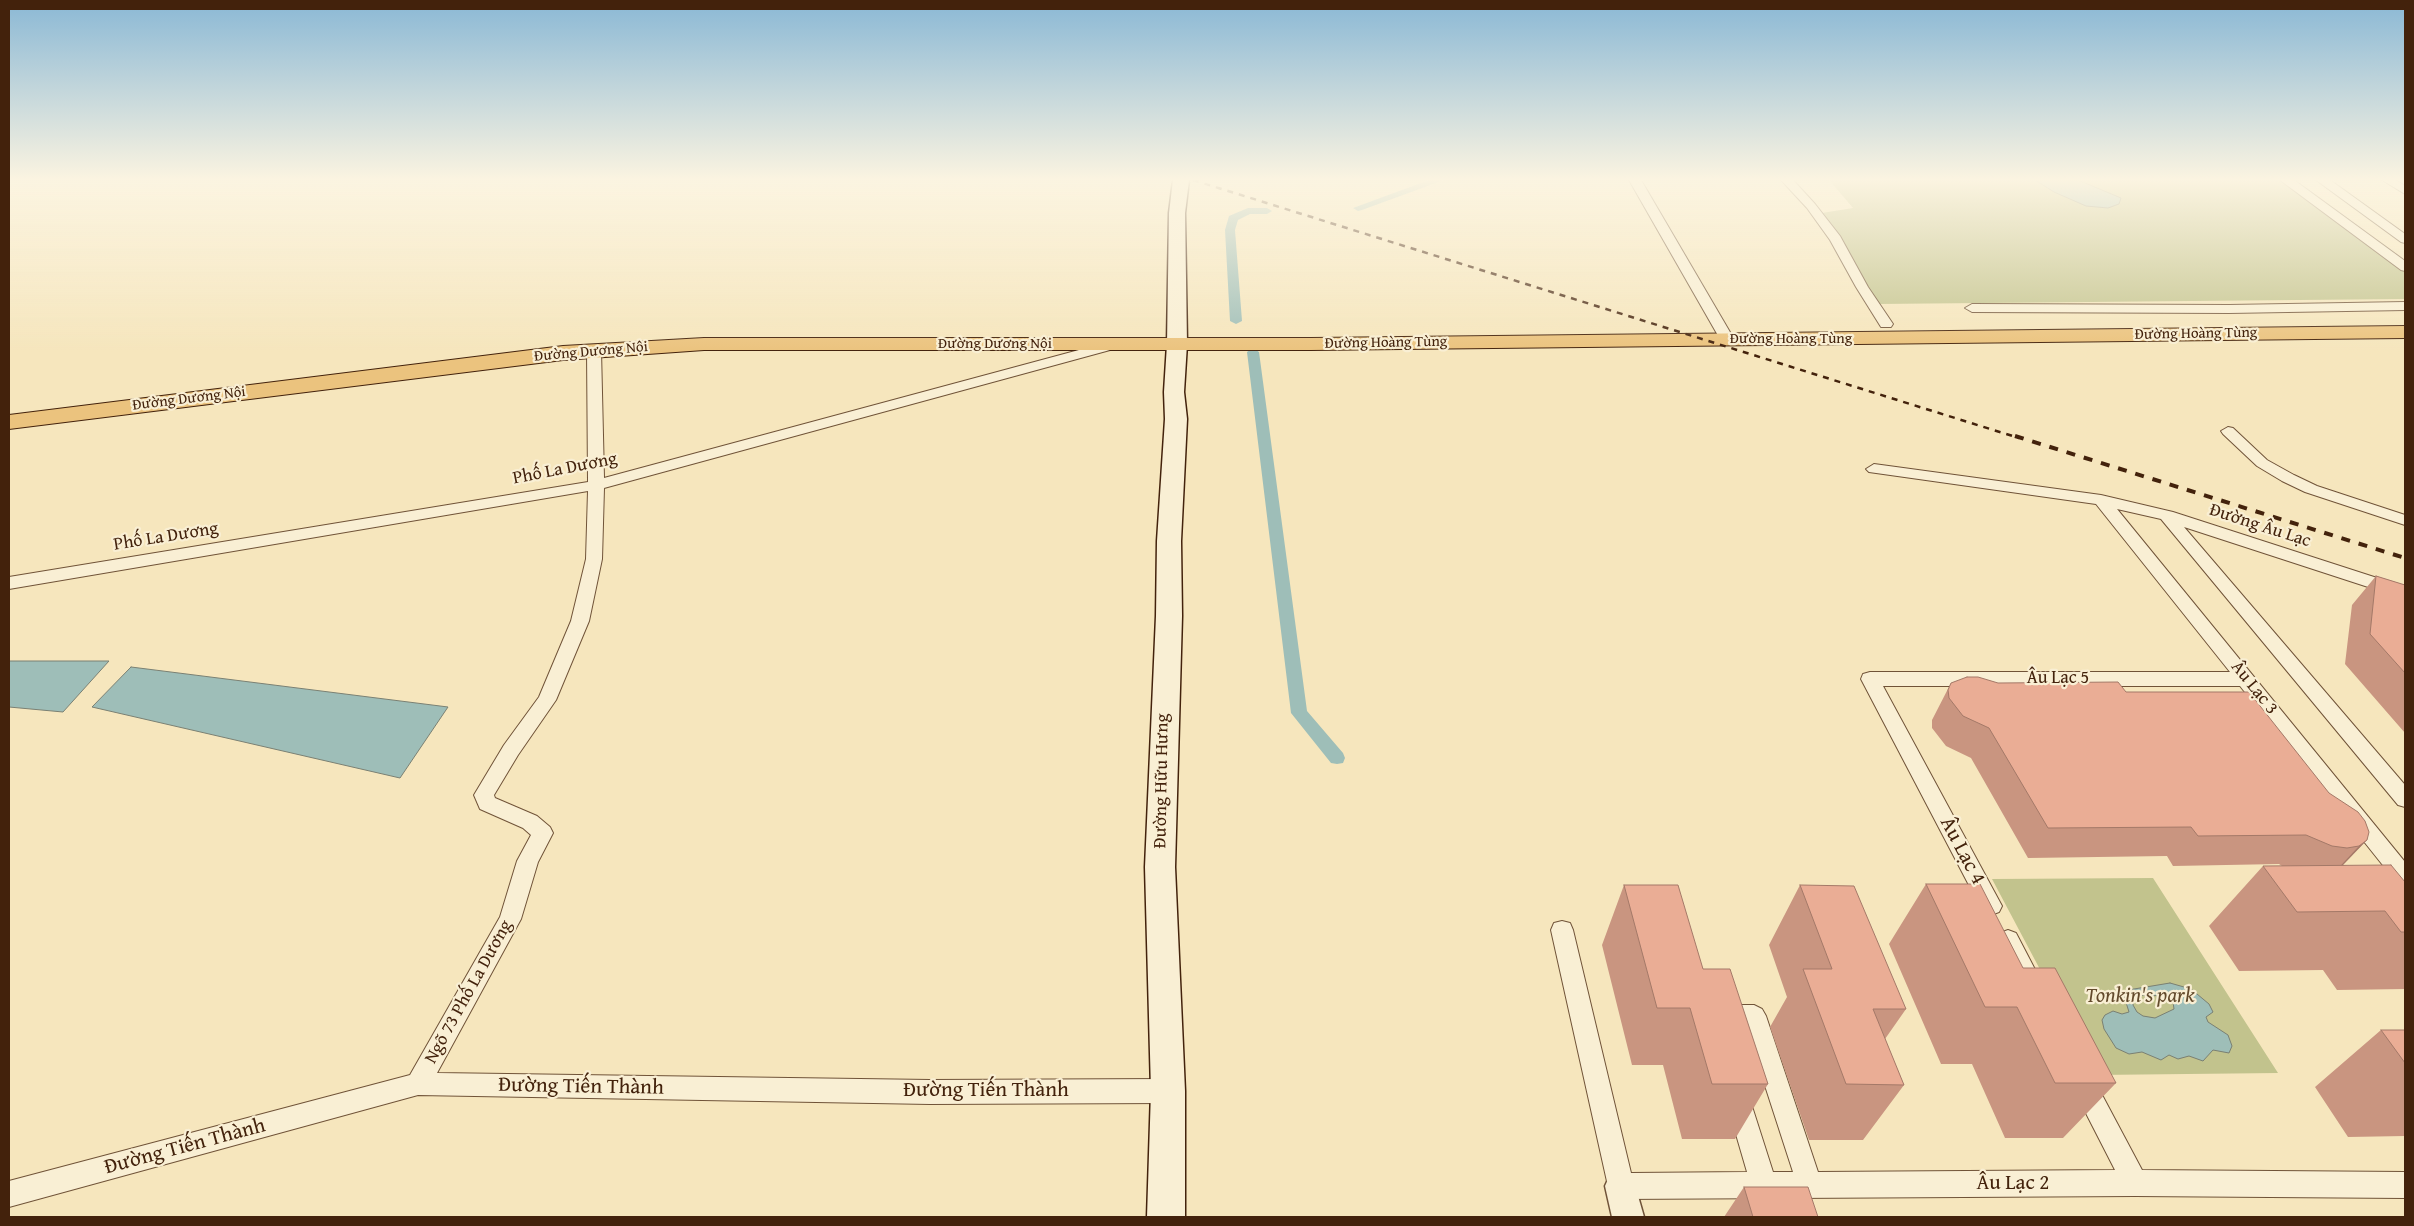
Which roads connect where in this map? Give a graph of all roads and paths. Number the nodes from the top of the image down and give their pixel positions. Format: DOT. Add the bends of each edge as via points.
graph roads {
  1 [pos="1177,237"];
  2 [pos="1668,237"];
  3 [pos="1835,237"];
  4 [pos="2365,237"];
  5 [pos="2389,255"];
  6 [pos="2405,255"];
  7 [pos="2405,266"];
  8 [pos="2405,306"];
  9 [pos="1972,308"];
  10 [pos="2405,318"];
  11 [pos="2221,321"];
  12 [pos="1886,324"];
  13 [pos="1995,330"];
  14 [pos="2405,332"];
  15 [pos="1723,333"];
  16 [pos="1177,337"];
  17 [pos="594,344"];
  18 [pos="1117,344"];
  19 [pos="9,407"];
  20 [pos="9,422"];
  21 [pos="2228,430"];
  22 [pos="1874,469"];
  23 [pos="596,485"];
  24 [pos="2101,500"];
  25 [pos="2167,516"];
  26 [pos="2405,520"];
  27 [pos="9,583"];
  28 [pos="2405,593"];
  29 [pos="1870,679"];
  30 [pos="2247,679"];
  31 [pos="2405,799"];
  32 [pos="2405,877"];
  33 [pos="1562,930"];
  34 [pos="2041,1002"];
  35 [pos="1718,1034"];
  36 [pos="2072,1063"];
  37 [pos="1732,1082"];
  38 [pos="418,1084"];
  39 [pos="1168,1091"];
  40 [pos="2135,1183"];
  41 [pos="1764,1185"];
  42 [pos="1810,1185"];
  43 [pos="2405,1185"];
  44 [pos="1620,1186"];
  45 [pos="9,1194"];
  46 [pos="1166,1217"];
  47 [pos="1628,1217"];
  1 -- 16 [label="main road, Đường Hữu Hưng"];
  2 -- 15 [label="street"];
  3 -- 12 [label="street"];
  4 -- 5 [label="street"];
  5 -- 6 [label="street"];
  5 -- 7 [label="street"];
  8 -- 11 [label="street"];
  9 -- 11 [label="street"];
  10 -- 11 [label="main road, Đường Hoàng Tùng"];
  11 -- 13 [label="main road, Đường Hoàng Tùng"];
  11 -- 14 [label="main road, Đường Hoàng Tùng"];
  12 -- 13 [label="main road, Đường Hoàng Tùng"];
  12 -- 15 [label="main road, Đường Hoàng Tùng"];
  13 -- 15 [label="main road, Đường Hoàng Tùng"];
  15 -- 16 [label="main road, Đường Hoàng Tùng"];
  16 -- 17 [label="main road, Đường Dương Nội" via="795,330"];
  16 -- 18 [label="main road, Đường Dương Nội"];
  16 -- 39 [label="main road, Đường Hữu Hưng" via="1160,867"];
  17 -- 18 [label="main road, Đường Dương Nội"];
  17 -- 19 [label="main road, Đường Dương Nội"];
  17 -- 20 [label="main road, Đường Dương Nội"];
  17 -- 23 [label="street"];
  18 -- 23 [label="street, Phố La Dương"];
  21 -- 26 [label="street" via="2262,463 2288,478 2330,496"];
  22 -- 24 [label="street, Đường Âu Lạc"];
  23 -- 27 [label="street, Phố La Dương"];
  23 -- 38 [label="street, Ngõ 73 Phố La Dương" via="594,559 580,621 547,700 484,795 487,803 530,822 543,833 528,861 510,919"];
  24 -- 25 [label="street, Đường Âu Lạc"];
  24 -- 30 [label="street, Âu Lạc 3"];
  25 -- 28 [label="street, Đường Âu Lạc"];
  25 -- 31 [label="street"];
  29 -- 30 [label="street, Âu Lạc 5"];
  29 -- 34 [label="street, Âu Lạc 4"];
  30 -- 32 [label="street, Âu Lạc 3"];
  33 -- 44 [label="street"];
  35 -- 42 [label="street" via="1712,1016 1754,1016"];
  36 -- 40 [label="street"];
  37 -- 41 [label="street"];
  38 -- 39 [label="street, Đường Tiến Thành" via="930,1092"];
  38 -- 45 [label="street, Đường Tiến Thành"];
  39 -- 46 [label="main road, Đường Hữu Hưng"];
  40 -- 42 [label="street, Âu Lạc 2"];
  40 -- 43 [label="street, Âu Lạc 2"];
  41 -- 42 [label="street, Âu Lạc 2"];
  41 -- 44 [label="street, Âu Lạc 2"];
  44 -- 47 [label="street"];
}
